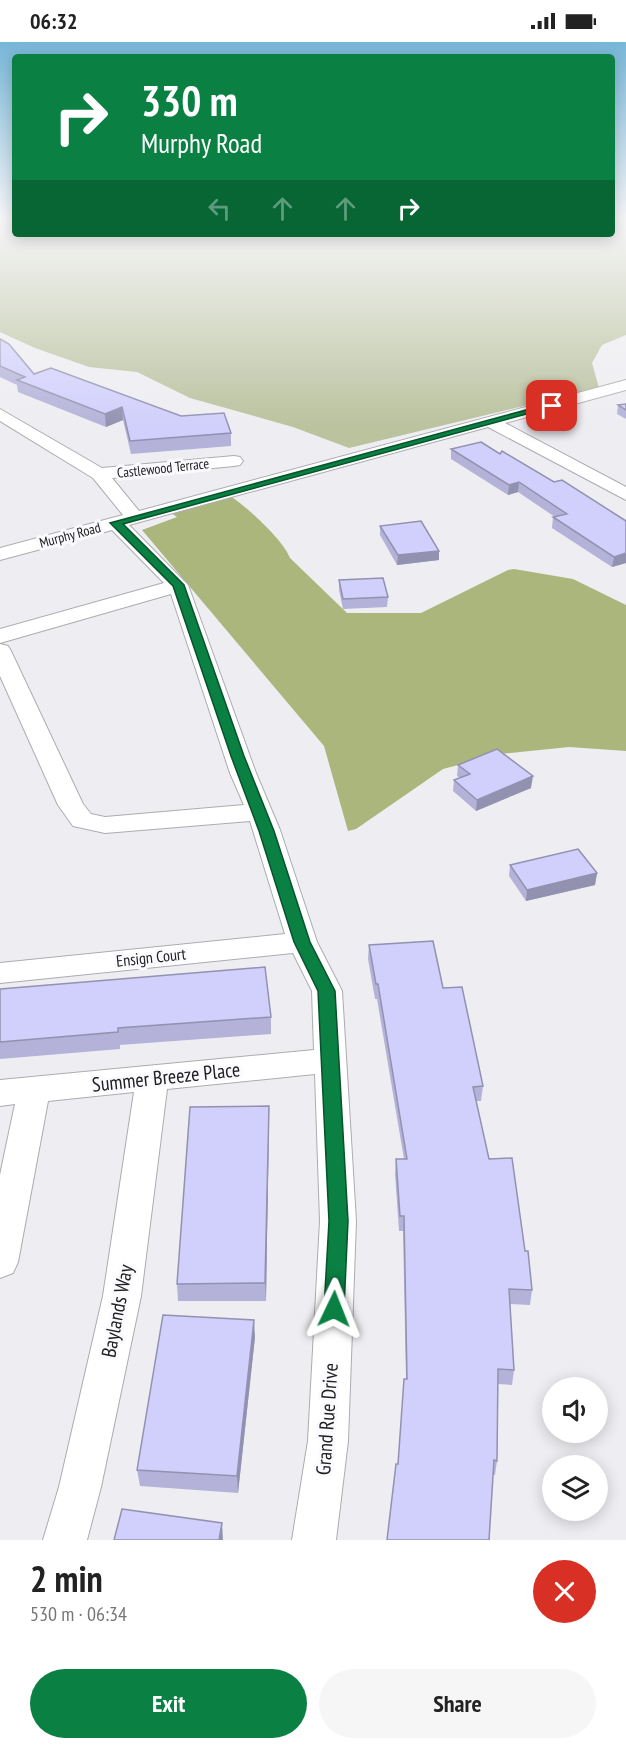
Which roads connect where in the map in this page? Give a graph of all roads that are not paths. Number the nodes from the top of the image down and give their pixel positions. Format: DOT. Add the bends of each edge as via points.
graph roads {
  1 [pos="626,385"];
  2 [pos="0,414"];
  3 [pos="492,423"];
  4 [pos="234,461"];
  5 [pos="99,474"];
  6 [pos="626,494"];
  7 [pos="125,520"];
  8 [pos="0,554"];
  9 [pos="178,585"];
  10 [pos="0,636"];
  11 [pos="0,651"];
  12 [pos="259,812"];
  13 [pos="302,942"];
  14 [pos="0,972"];
  15 [pos="331,1060"];
  16 [pos="152,1078"];
  17 [pos="34,1090"];
  18 [pos="0,1093"];
  19 [pos="0,1262"];
  20 [pos="65,1540"];
  21 [pos="314,1540"];
  1 -- 3 [label="street, Murphy Road"];
  2 -- 5 [label="street, Castlewood Terrace"];
  3 -- 6 [label="street"];
  3 -- 7 [label="street, Murphy Road"];
  4 -- 5 [label="street, Castlewood Terrace"];
  5 -- 7 [label="street, Grand Rue Drive"];
  7 -- 8 [label="street, Murphy Road"];
  7 -- 9 [label="street, Grand Rue Drive"];
  9 -- 10 [label="street"];
  9 -- 12 [label="street, Grand Rue Drive"];
  11 -- 12 [label="street" via="71,805 82,820 105,825"];
  12 -- 13 [label="street, Grand Rue Drive"];
  13 -- 14 [label="street, Ensign Court"];
  13 -- 15 [label="street, Grand Rue Drive" via="327,991"];
  15 -- 16 [label="street, Summer Breeze Place"];
  15 -- 21 [label="street, Grand Rue Drive" via="338,1221 328,1441"];
  16 -- 17 [label="street, Summer Breeze Place"];
  16 -- 20 [label="street, Baylands Way" via="123,1296"];
  17 -- 18 [label="street, Summer Breeze Place"];
  17 -- 19 [label="street"];
}
